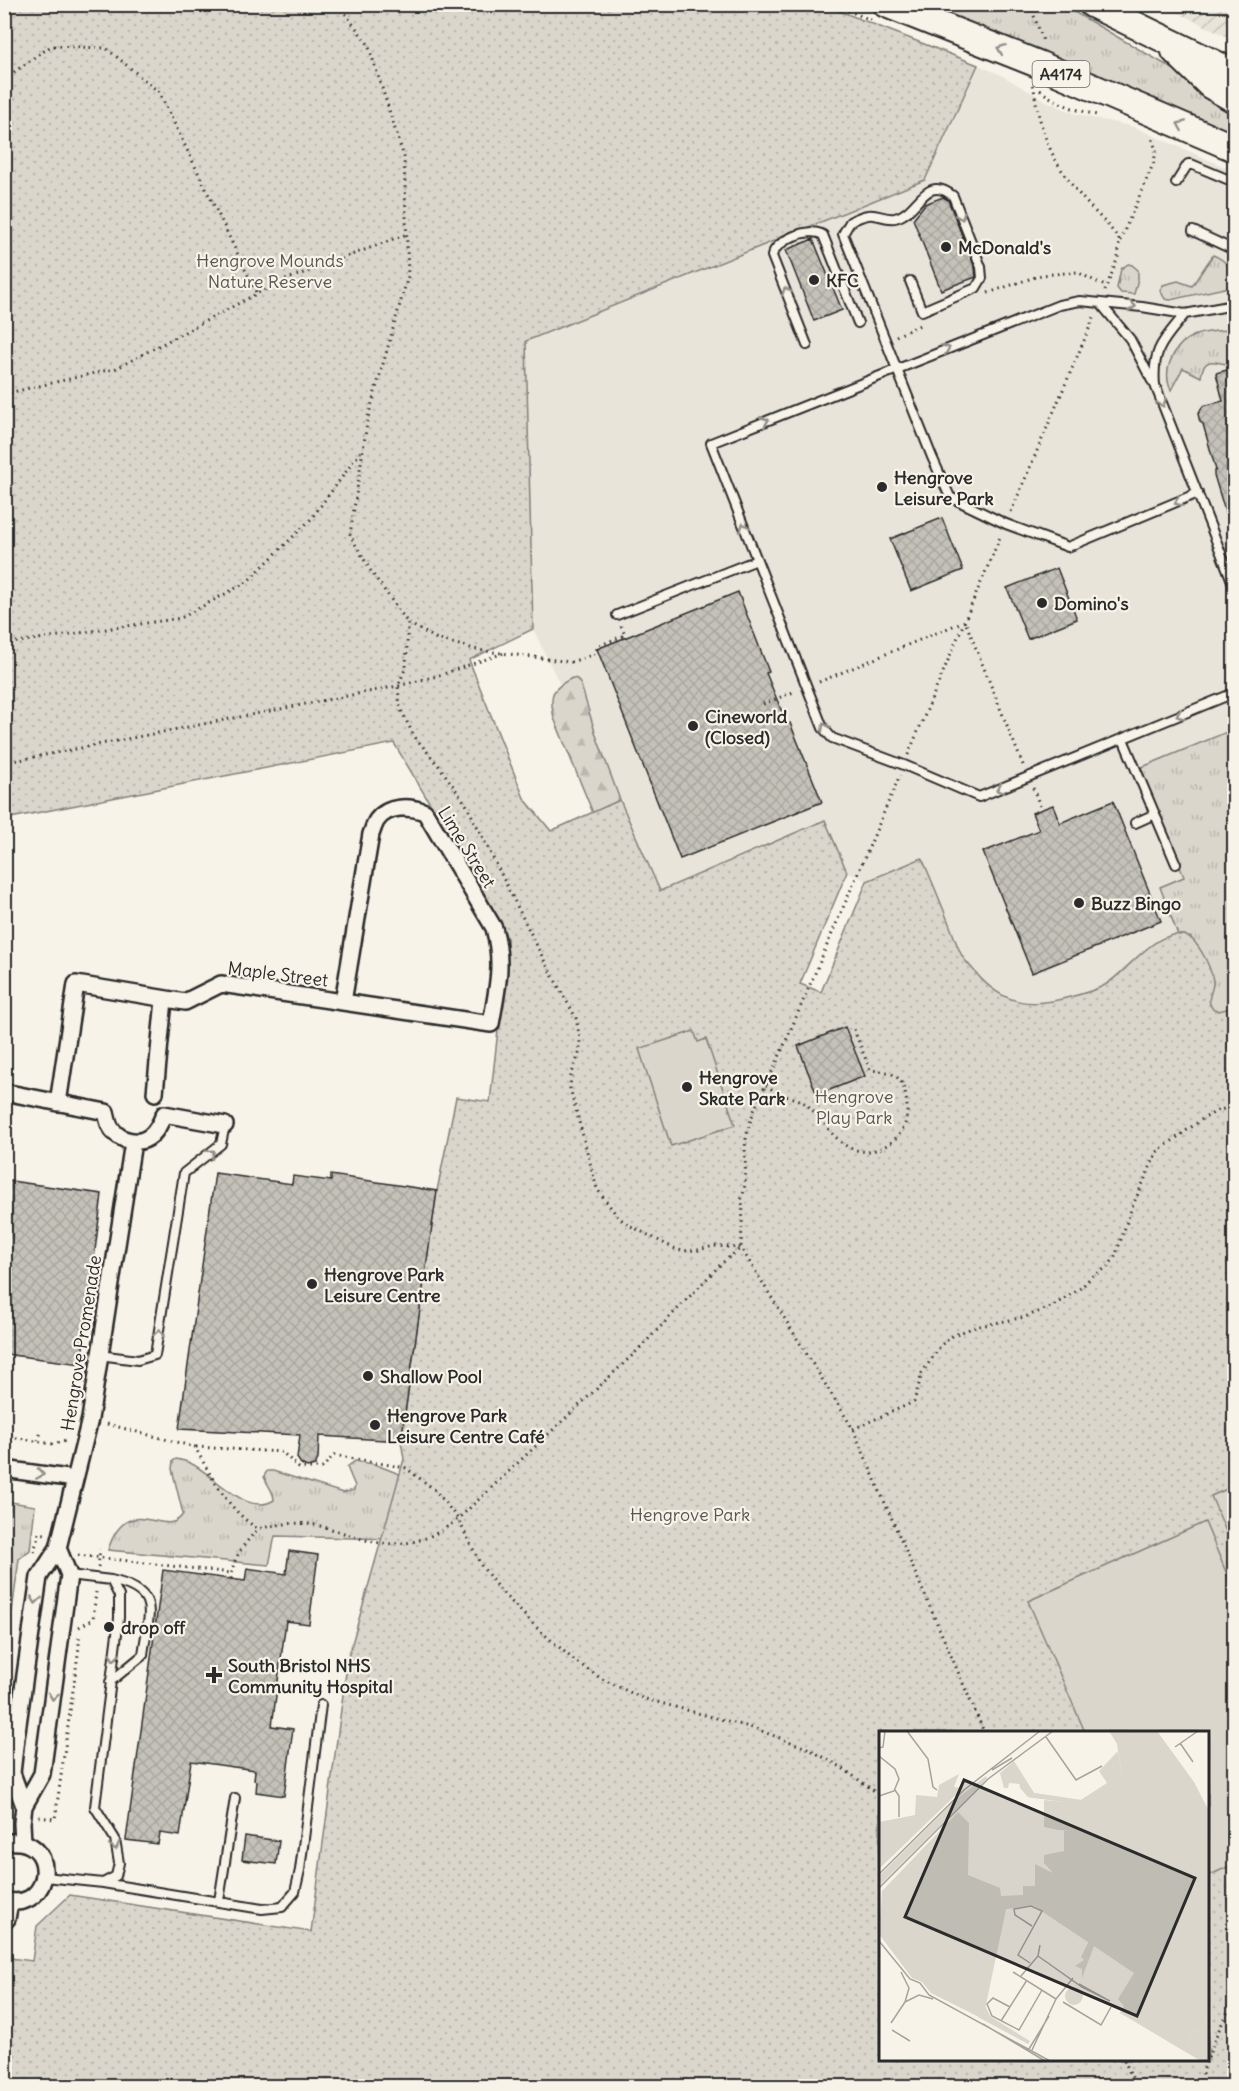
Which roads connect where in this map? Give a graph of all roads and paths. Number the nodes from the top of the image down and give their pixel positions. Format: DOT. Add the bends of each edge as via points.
graph roads {
  1 [pos="338,4"];
  2 [pos="886,4"];
  3 [pos="1032,4"];
  4 [pos="1092,4"];
  5 [pos="1162,38"];
  6 [pos="1038,64"];
  7 [pos="1234,73"];
  8 [pos="4,79"];
  9 [pos="1234,99"];
  10 [pos="1151,129"];
  11 [pos="1234,148"];
  12 [pos="1234,182"];
  13 [pos="1176,183"];
  14 [pos="1193,231"];
  15 [pos="407,234"];
  16 [pos="1120,241"];
  17 [pos="1234,250"];
  18 [pos="1118,257"];
  19 [pos="910,281"];
  20 [pos="1107,287"];
  21 [pos="257,294"];
  22 [pos="980,297"];
  23 [pos="1100,303"];
  24 [pos="1234,305"];
  25 [pos="1185,314"];
  26 [pos="928,321"];
  27 [pos="858,323"];
  28 [pos="886,341"];
  29 [pos="807,345"];
  30 [pos="898,368"];
  31 [pos="1155,385"];
  32 [pos="4,394"];
  33 [pos="364,449"];
  34 [pos="1198,493"];
  35 [pos="757,560"];
  36 [pos="1234,586"];
  37 [pos="617,615"];
  38 [pos="408,622"];
  39 [pos="4,644"];
  40 [pos="506,652"];
  41 [pos="398,686"];
  42 [pos="808,686"];
  43 [pos="1234,693"];
  44 [pos="763,704"];
  45 [pos="1123,739"];
  46 [pos="4,763"];
  47 [pos="1029,778"];
  48 [pos="1040,806"];
  49 [pos="1155,814"];
  50 [pos="1135,823"];
  51 [pos="1176,864"];
  52 [pos="164,999"];
  53 [pos="343,1002"];
  54 [pos="491,1024"];
  55 [pos="853,1027"];
  56 [pos="766,1085"];
  57 [pos="4,1092"];
  58 [pos="155,1093"];
  59 [pos="58,1102"];
  60 [pos="1234,1106"];
  61 [pos="225,1125"];
  62 [pos="133,1142"];
  63 [pos="722,1263"];
  64 [pos="99,1355"];
  65 [pos="90,1419"];
  66 [pos="853,1429"];
  67 [pos="40,1432"];
  68 [pos="4,1436"];
  69 [pos="70,1439"];
  70 [pos="38,1441"];
  71 [pos="195,1447"];
  72 [pos="4,1468"];
  73 [pos="75,1479"];
  74 [pos="459,1519"];
  75 [pos="258,1529"];
  76 [pos="58,1548"];
  77 [pos="100,1549"];
  78 [pos="231,1573"];
  79 [pos="69,1575"];
  80 [pos="231,1579"];
  81 [pos="111,1580"];
  82 [pos="110,1682"];
  83 [pos="321,1705"];
  84 [pos="984,1731"];
  85 [pos="879,1794"];
  86 [pos="235,1798"];
  87 [pos="24,1806"];
  88 [pos="23,1842"];
  89 [pos="4,1843"];
  90 [pos="45,1877"];
  91 [pos="103,1883"];
  92 [pos="7,1901"];
  93 [pos="219,1901"];
  94 [pos="7,1919"];
  95 [pos="1234,1999"];
  96 [pos="1209,2054"];
  97 [pos="1124,2061"];
  98 [pos="1206,2061"];
  99 [pos="1136,2086"];
  100 [pos="1198,2086"];
  1 -- 15 [label="path" via="368,44 404,157"];
  6 -- 2 [label="highway, A4174, one-way"];
  3 -- 6 [label="path" via="1032,17 1043,48"];
  4 -- 5 [label="highway"];
  5 -- 7 [label="highway"];
  5 -- 9 [label="highway" via="1210,85"];
  11 -- 6 [label="highway, A4174, one-way"];
  6 -- 16 [label="path" via="1030,82 1048,144 1081,196"];
  8 -- 21 [label="path" via="51,46 106,48 159,92"];
  10 -- 16 [label="path" via="1154,162"];
  12 -- 13 [label="lane" via="1188,164"];
  14 -- 17 [label="lane"];
  15 -- 21 [label="path"];
  15 -- 33 [label="path" via="408,276 368,417"];
  16 -- 18 [label="path"];
  28 -- 19 [label="lane, one-way" via="843,234 850,222 869,214 895,218 912,210 921,196 935,189 947,192 953,196 982,278 976,288 922,311"];
  20 -- 22 [label="path" via="1077,272 1041,275"];
  21 -- 32 [label="path" via="117,368"];
  23 -- 25 [label="lane, one-way"];
  30 -- 23 [label="lane, one-way" via="1059,305"];
  23 -- 31 [label="lane" via="1130,339"];
  24 -- 25 [label="lane"];
  25 -- 31 [label="lane" via="1154,359"];
  26 -- 28 [label="path"];
  29 -- 27 [label="lane, one-way" via="772,256 779,243 810,231 823,235"];
  28 -- 30 [label="lane"];
  34 -- 30 [label="lane, one-way" via="1068,547 1006,524 950,497"];
  35 -- 30 [label="lane, one-way" via="711,443"];
  31 -- 34 [label="lane, one-way"];
  33 -- 38 [label="path" via="350,535"];
  33 -- 39 [label="path" via="311,519 246,582 181,618"];
  34 -- 36 [label="lane"];
  35 -- 37 [label="lane"];
  35 -- 42 [label="lane"];
  37 -- 40 [label="path" via="625,635 598,646 595,654 571,662"];
  38 -- 40 [label="path" via="437,639 478,650"];
  38 -- 41 [label="path" via="406,667"];
  40 -- 41 [label="path"];
  41 -- 46 [label="path"];
  41 -- 66 [label="path" via="400,708 414,736 466,804 576,1018 580,1051 570,1088 602,1198 629,1225 673,1248 741,1248"];
  42 -- 44 [label="path"];
  47 -- 42 [label="lane, one-way" via="979,797 850,746 832,738 823,728"];
  42 -- 47 [label="path" via="965,621"];
  43 -- 45 [label="lane, one-way"];
  45 -- 47 [label="lane"];
  45 -- 49 [label="lane"];
  47 -- 48 [label="path"];
  49 -- 50 [label="lane"];
  49 -- 51 [label="lane"];
  52 -- 53 [label="street, Maple Street" via="185,1002 221,984"];
  52 -- 58 [label="street"];
  52 -- 59 [label="street, Maple Street" via="76,984"];
  53 -- 54 [label="street, Maple Street"];
  53 -- 54 [label="street, Lime Street" via="371,834 377,819 404,806 425,812 494,928 500,968"];
  55 -- 56 [label="path" via="870,1070 892,1074 903,1083 908,1104 906,1122 888,1145 862,1152 847,1147 802,1101 778,1094"];
  57 -- 59 [label="street"];
  59 -- 62 [label="street" via="106,1112 119,1137"];
  60 -- 66 [label="path" via="1201,1120 1157,1152 1108,1267 1053,1306 954,1335 941,1345 922,1373 914,1402"];
  61 -- 62 [label="street" via="164,1114 152,1134"];
  64 -- 61 [label="lane, one-way" via="138,1360 155,1355 184,1173 221,1144"];
  62 -- 64 [label="street, Hengrove Promenade"];
  63 -- 74 [label="path" via="639,1350"];
  64 -- 65 [label="street, Hengrove Promenade"];
  65 -- 71 [label="path"];
  65 -- 73 [label="street, Hengrove Promenade"];
  66 -- 84 [label="path"];
  67 -- 70 [label="path"];
  68 -- 70 [label="path"];
  69 -- 70 [label="path" via="53,1444"];
  71 -- 74 [label="path" via="282,1452 299,1468 322,1468 334,1455 406,1468 435,1490"];
  71 -- 75 [label="path" via="232,1508"];
  72 -- 73 [label="street, one-way"];
  73 -- 76 [label="street, Hengrove Promenade"];
  74 -- 75 [label="path" via="441,1533 402,1544 383,1544 309,1524"];
  74 -- 85 [label="path" via="481,1565 498,1588 536,1628 596,1675 642,1698 753,1728 807,1748"];
  75 -- 78 [label="path" via="240,1549"];
  76 -- 79 [label="street, Hengrove Promenade"];
  76 -- 87 [label="street, Hengrove Promenade, one-way" via="39,1577 12,1737 12,1773"];
  77 -- 78 [label="path" via="99,1558"];
  78 -- 80 [label="path"];
  79 -- 81 [label="lane"];
  79 -- 87 [label="street, Hengrove Promenade, one-way" via="42,1774"];
  81 -- 82 [label="lane, one-way" via="119,1596 119,1618"];
  81 -- 82 [label="lane" via="130,1584 150,1603 143,1655"];
  82 -- 91 [label="lane, one-way" via="95,1807 115,1839 119,1863 116,1876"];
  83 -- 93 [label="lane" via="295,1892 282,1907 262,1909"];
  86 -- 93 [label="lane"];
  87 -- 88 [label="street, Hengrove Promenade"];
  88 -- 89 [label="street"];
  88 -- 90 [label="street" via="38,1851"];
  90 -- 91 [label="lane"];
  90 -- 92 [label="street" via="29,1899"];
  91 -- 93 [label="lane"];
  92 -- 94 [label="street"];
  95 -- 96 [label="path"];
  97 -- 99 [label="path"];
  98 -- 100 [label="path"];
}
